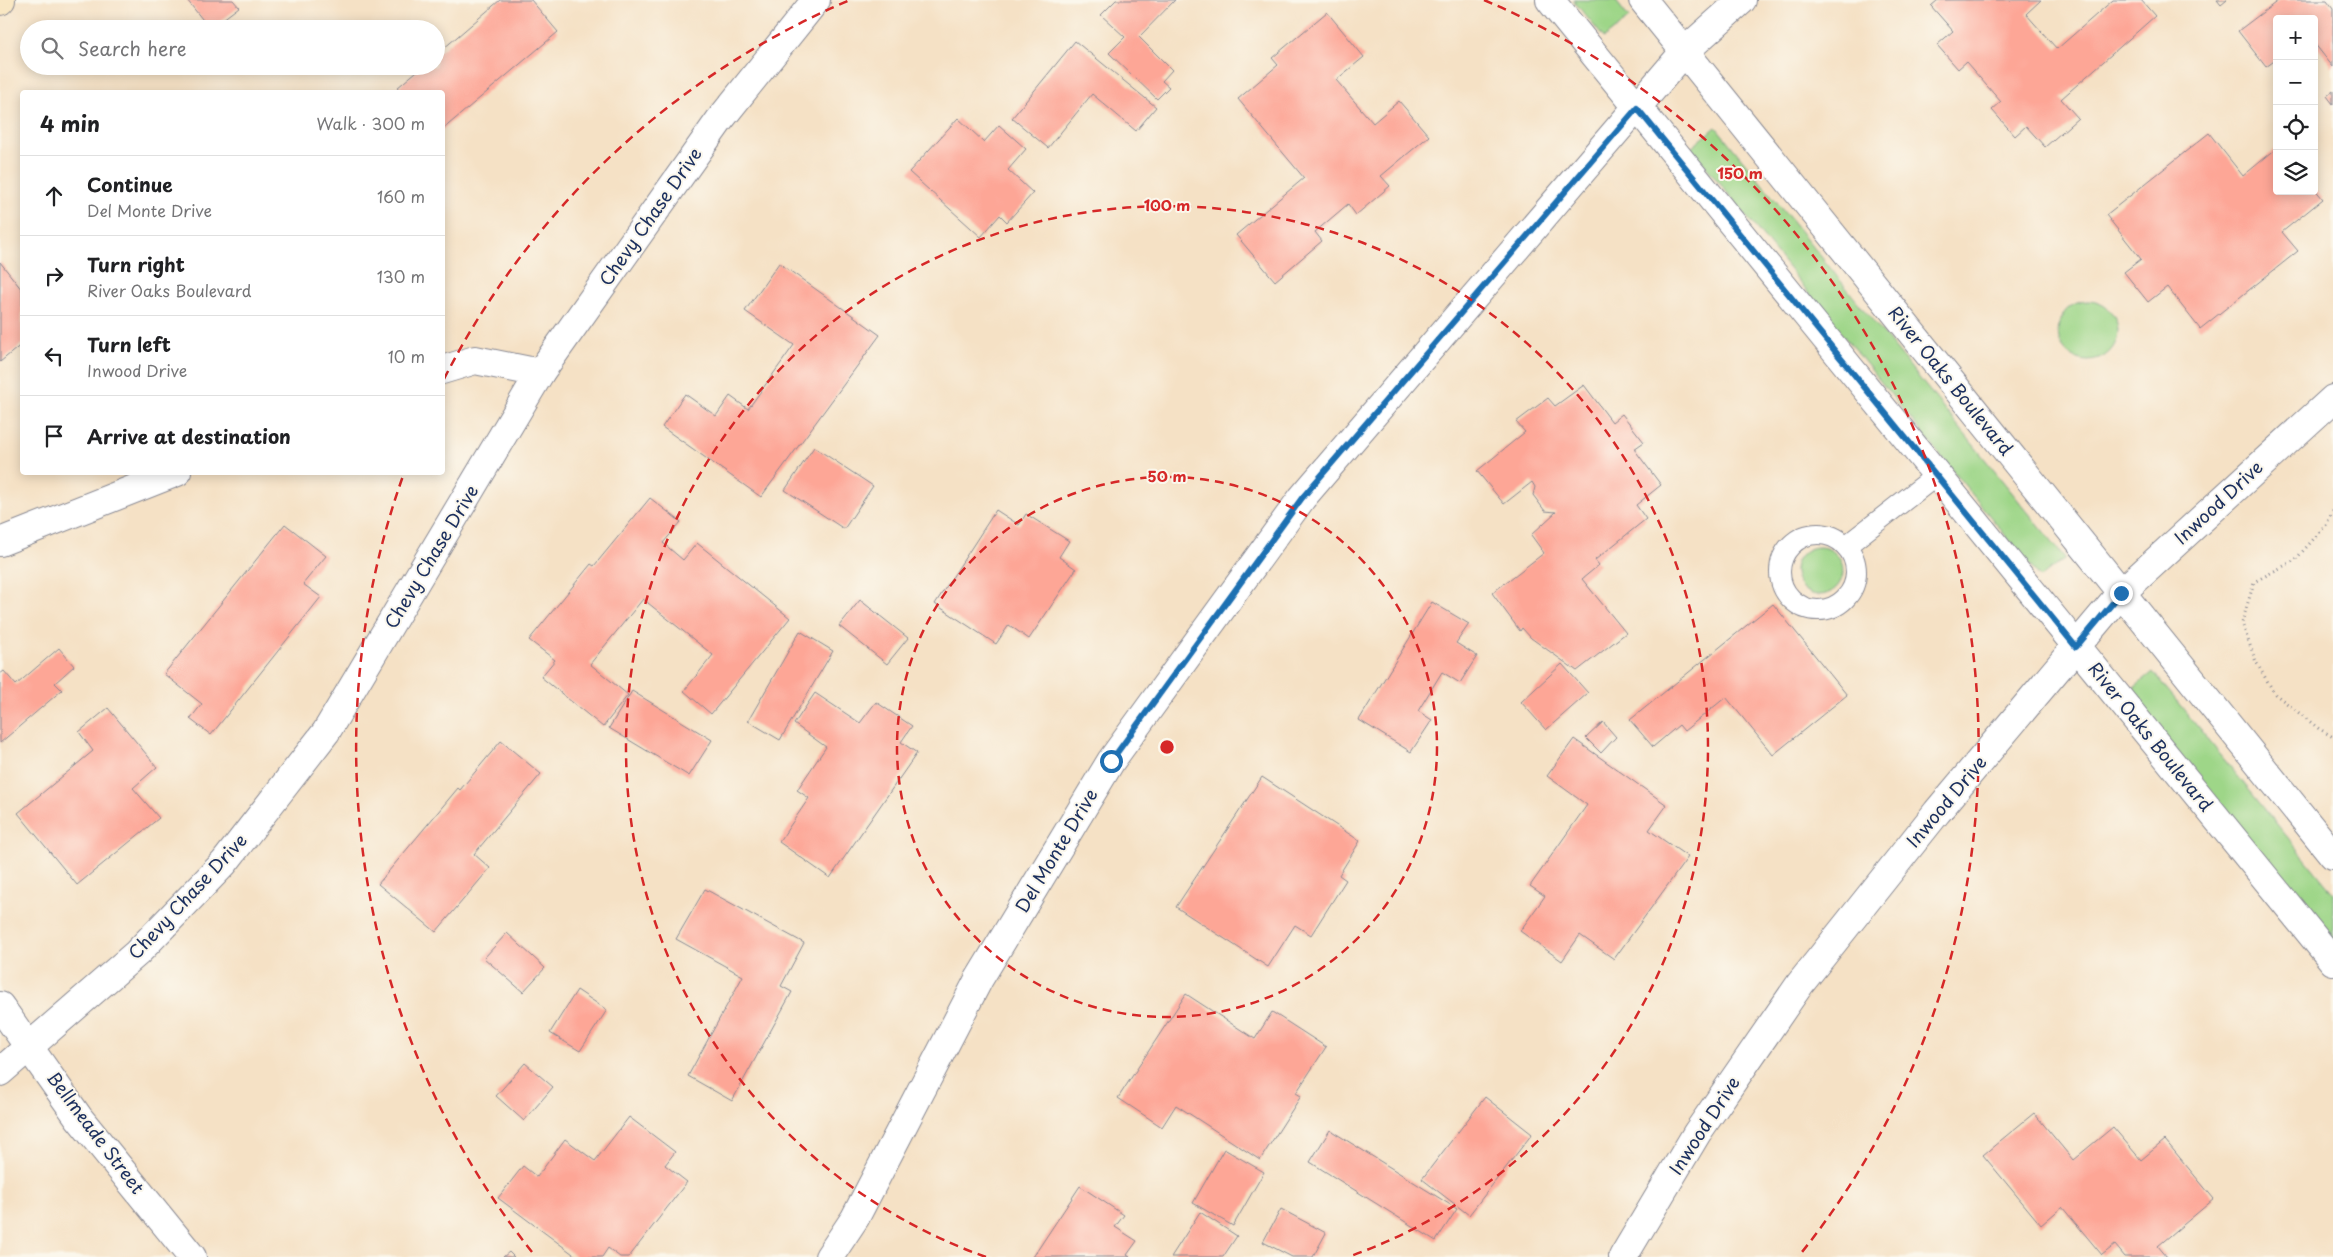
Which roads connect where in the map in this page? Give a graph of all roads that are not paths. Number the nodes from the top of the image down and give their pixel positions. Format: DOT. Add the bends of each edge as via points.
graph roads {
  1 [pos="816,0"];
  2 [pos="1550,0"];
  3 [pos="1643,0"];
  4 [pos="1742,0"];
  5 [pos="1685,51"];
  6 [pos="1637,108"];
  7 [pos="445,369"];
  8 [pos="540,373"];
  9 [pos="2333,399"];
  10 [pos="169,475"];
  11 [pos="1937,475"];
  12 [pos="0,542"];
  13 [pos="1846,546"];
  14 [pos="2121,593"];
  15 [pos="2076,647"];
  16 [pos="2333,856"];
  17 [pos="2333,961"];
  18 [pos="0,1006"];
  19 [pos="31,1047"];
  20 [pos="0,1072"];
  21 [pos="192,1257"];
  22 [pos="829,1257"];
  23 [pos="1623,1257"];
  1 -- 8 [label="street, Chevy Chase Drive" via="719,121"];
  2 -- 6 [label="street, River Oaks Boulevard"];
  3 -- 5 [label="street, River Oaks Boulevard"];
  4 -- 5 [label="street, Del Monte Drive"];
  5 -- 6 [label="street, Del Monte Drive"];
  5 -- 14 [label="street, River Oaks Boulevard"];
  6 -- 11 [label="street, River Oaks Boulevard"];
  6 -- 22 [label="street, Del Monte Drive" via="1302,498 1111,761 980,979 855,1218"];
  7 -- 8 [label="street" via="474,360"];
  8 -- 19 [label="street, Chevy Chase Drive" via="326,732 224,863 137,954"];
  9 -- 14 [label="street, Inwood Drive"];
  10 -- 12 [label="street"];
  11 -- 13 [label="lane"];
  11 -- 15 [label="street, River Oaks Boulevard"];
  14 -- 15 [label="street, Inwood Drive"];
  14 -- 16 [label="street, River Oaks Boulevard"];
  15 -- 17 [label="street, River Oaks Boulevard"];
  15 -- 23 [label="street, Inwood Drive" via="1937,812 1800,984 1697,1134"];
  18 -- 19 [label="street, Bellmeade Street"];
  19 -- 20 [label="street, Chevy Chase Drive"];
  19 -- 21 [label="street, Bellmeade Street" via="79,1118"];
}
